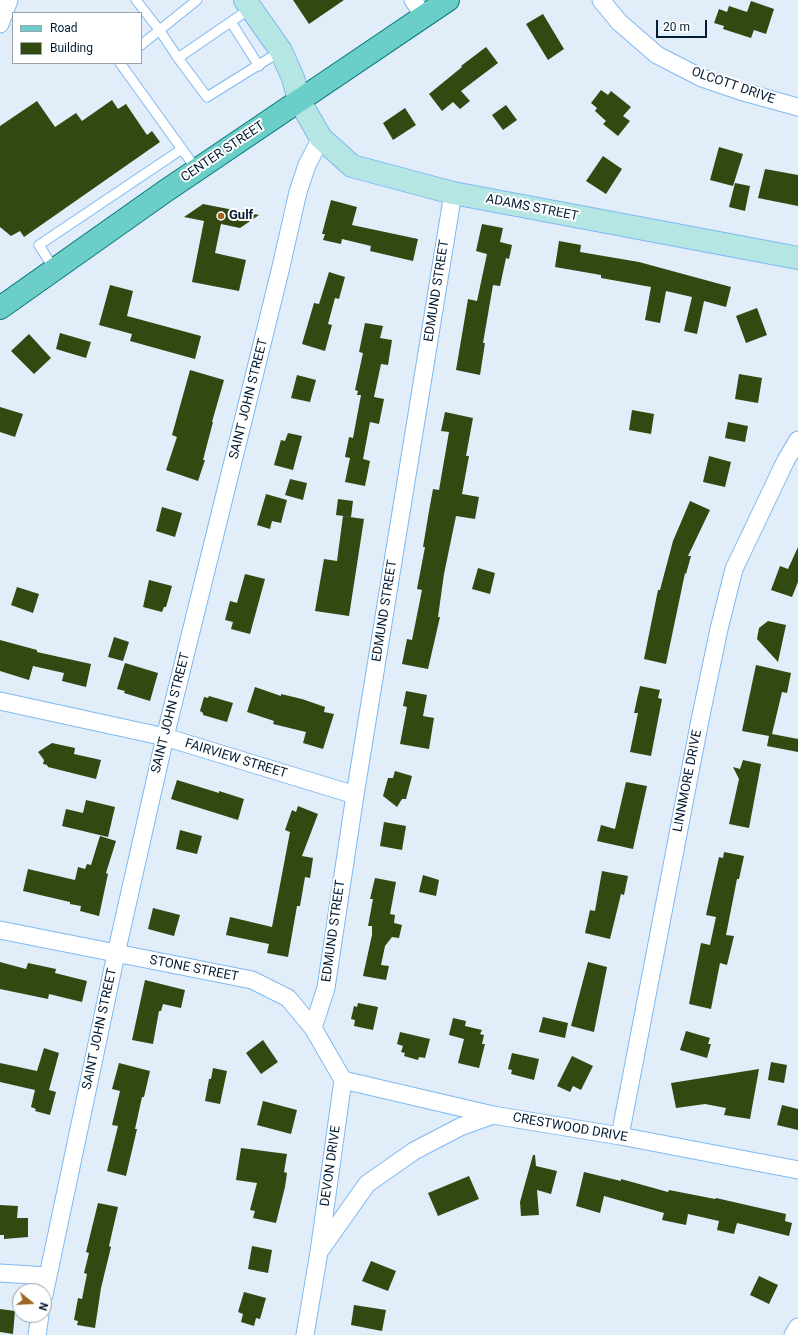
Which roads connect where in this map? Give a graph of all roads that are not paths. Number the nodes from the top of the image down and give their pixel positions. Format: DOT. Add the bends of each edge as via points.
graph roads {
  1 [pos="9,0"];
  2 [pos="136,0"];
  3 [pos="197,0"];
  4 [pos="448,0"];
  5 [pos="601,0"];
  6 [pos="248,4"];
  7 [pos="418,8"];
  8 [pos="232,22"];
  9 [pos="0,24"];
  10 [pos="160,30"];
  11 [pos="142,44"];
  12 [pos="281,51"];
  13 [pos="178,58"];
  14 [pos="121,64"];
  15 [pos="259,66"];
  16 [pos="299,100"];
  17 [pos="797,105"];
  18 [pos="322,138"];
  19 [pos="182,149"];
  20 [pos="197,170"];
  21 [pos="453,193"];
  22 [pos="798,258"];
  23 [pos="54,270"];
  24 [pos="0,308"];
  25 [pos="798,440"];
  26 [pos="0,701"];
  27 [pos="165,737"];
  28 [pos="354,795"];
  29 [pos="0,930"];
  30 [pos="116,954"];
  31 [pos="313,1028"];
  32 [pos="343,1080"];
  33 [pos="493,1115"];
  34 [pos="620,1136"];
  35 [pos="798,1170"];
  36 [pos="319,1252"];
  37 [pos="0,1273"];
  38 [pos="47,1276"];
  39 [pos="46,1283"];
  40 [pos="39,1323"];
  41 [pos="798,1327"];
  42 [pos="37,1335"];
  43 [pos="305,1335"];
  44 [pos="793,1335"];
  1 -- 9 [label="street"];
  2 -- 10 [label="lane"];
  3 -- 10 [label="lane"];
  4 -- 7 [label="main road, CENTER STREET"];
  5 -- 17 [label="street, OLCOTT DRIVE" via="619,22 657,56 702,78 740,91"];
  6 -- 8 [label="lane"];
  6 -- 12 [label="main road, ADAMS STREET"];
  7 -- 16 [label="main road, CENTER STREET"];
  8 -- 13 [label="lane"];
  8 -- 15 [label="lane"];
  10 -- 11 [label="lane"];
  10 -- 13 [label="lane"];
  12 -- 15 [label="lane"];
  12 -- 16 [label="main road, ADAMS STREET"];
  13 -- 15 [label="lane" via="207,98"];
  14 -- 19 [label="lane"];
  16 -- 18 [label="main road, ADAMS STREET"];
  16 -- 20 [label="main road, CENTER STREET"];
  18 -- 21 [label="main road, ADAMS STREET" via="352,166"];
  18 -- 27 [label="street, SAINT JOHN STREET" via="307,165 298,192"];
  19 -- 20 [label="lane"];
  19 -- 23 [label="lane" via="39,246"];
  20 -- 23 [label="main road, CENTER STREET"];
  21 -- 22 [label="main road, ADAMS STREET"];
  21 -- 28 [label="street, EDMUND STREET"];
  23 -- 24 [label="main road, CENTER STREET"];
  25 -- 34 [label="street, LINNMORE DRIVE" via="734,569 700,720"];
  26 -- 27 [label="street, FAIRVIEW STREET"];
  27 -- 28 [label="street, FAIRVIEW STREET"];
  27 -- 30 [label="street, SAINT JOHN STREET"];
  28 -- 31 [label="street, EDMUND STREET" via="326,988"];
  29 -- 30 [label="street, STONE STREET"];
  30 -- 31 [label="street, STONE STREET" via="252,980 288,998"];
  30 -- 38 [label="street, SAINT JOHN STREET"];
  31 -- 32 [label="street, STONE STREET"];
  32 -- 33 [label="street, CRESTWOOD DRIVE"];
  32 -- 36 [label="street, DEVON DRIVE"];
  33 -- 34 [label="street, CRESTWOOD DRIVE"];
  33 -- 36 [label="street, DEVON DRIVE" via="460,1127 414,1151 367,1184"];
  34 -- 35 [label="street, CRESTWOOD DRIVE"];
  36 -- 43 [label="street, DEVON DRIVE"];
  37 -- 38 [label="street"];
  38 -- 39 [label="street, SAINT JOHN STREET"];
  40 -- 42 [label="street"];
  41 -- 44 [label="street"];
}
